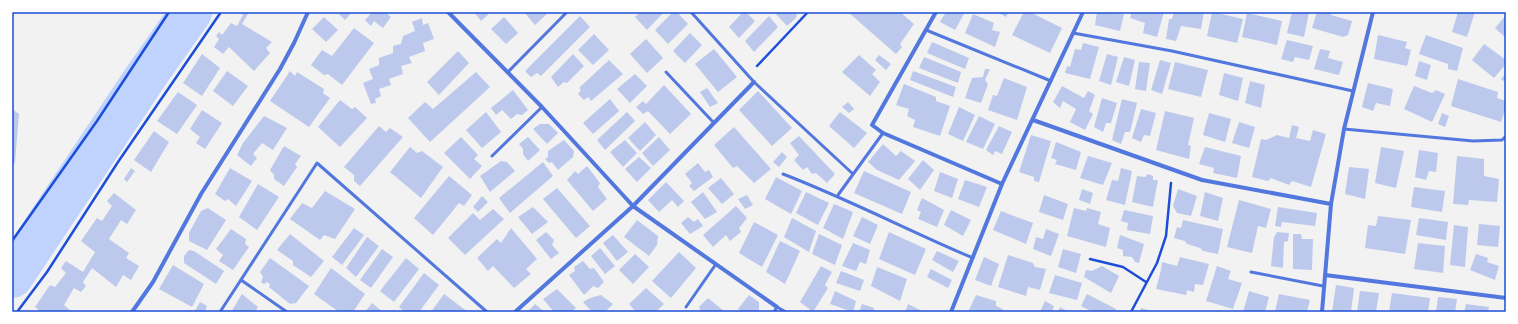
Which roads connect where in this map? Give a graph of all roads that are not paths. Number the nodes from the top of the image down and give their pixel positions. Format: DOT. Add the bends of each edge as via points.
graph roads {
  1 [pos="308,12"];
  2 [pos="455,12"];
  3 [pos="567,12"];
  4 [pos="692,12"];
  5 [pos="936,12"];
  6 [pos="1083,12"];
  7 [pos="1373,12"];
  8 [pos="449,14"];
  9 [pos="926,30"];
  10 [pos="1073,33"];
  11 [pos="508,72"];
  12 [pos="666,72"];
  13 [pos="1051,81"];
  14 [pos="754,82"];
  15 [pos="1353,91"];
  16 [pos="542,107"];
  17 [pos="1032,120"];
  18 [pos="714,123"];
  19 [pos="1344,129"];
  20 [pos="883,133"];
  21 [pos="1506,136"];
  22 [pos="492,156"];
  23 [pos="783,174"];
  24 [pos="853,174"];
  25 [pos="1002,184"];
  26 [pos="838,195"];
  27 [pos="1331,204"];
  28 [pos="633,206"];
  29 [pos="973,258"];
  30 [pos="716,264"];
  31 [pos="1251,272"];
  32 [pos="1325,275"];
  33 [pos="241,280"];
  34 [pos="1324,286"];
  35 [pos="1506,298"];
  36 [pos="686,307"];
  37 [pos="777,307"];
  38 [pos="132,312"];
  39 [pos="220,312"];
  40 [pos="287,312"];
  41 [pos="487,312"];
  42 [pos="515,312"];
  43 [pos="774,312"];
  44 [pos="786,312"];
  45 [pos="951,312"];
  46 [pos="1322,312"];
  1 -- 38 [label="street" via="280,70 200,194 153,282"];
  2 -- 8 [label="lane"];
  3 -- 11 [label="lane"];
  4 -- 14 [label="lane"];
  5 -- 9 [label="street"];
  6 -- 10 [label="street"];
  7 -- 15 [label="street"];
  8 -- 11 [label="street"];
  9 -- 13 [label="lane"];
  9 -- 20 [label="street" via="872,125"];
  10 -- 13 [label="street"];
  10 -- 15 [label="lane" via="1172,51"];
  11 -- 16 [label="street"];
  12 -- 18 [label="lane"];
  13 -- 17 [label="street"];
  14 -- 18 [label="street"];
  14 -- 24 [label="lane"];
  15 -- 19 [label="street"];
  16 -- 22 [label="lane"];
  16 -- 28 [label="street"];
  17 -- 25 [label="street"];
  17 -- 27 [label="street" via="1202,180"];
  18 -- 28 [label="street"];
  19 -- 21 [label="lane" via="1473,141 1502,140"];
  19 -- 27 [label="street"];
  20 -- 24 [label="lane"];
  20 -- 25 [label="street"];
  23 -- 26 [label="lane"];
  24 -- 26 [label="lane"];
  25 -- 29 [label="street"];
  26 -- 29 [label="lane" via="903,228"];
  27 -- 32 [label="street"];
  28 -- 30 [label="street"];
  28 -- 42 [label="street"];
  29 -- 45 [label="street"];
  30 -- 36 [label="lane"];
  30 -- 37 [label="street"];
  31 -- 34 [label="lane"];
  32 -- 34 [label="street"];
  32 -- 35 [label="street"];
  33 -- 39 [label="lane"];
  33 -- 40 [label="lane"];
  33 -- 41 [label="lane" via="317,163"];
  34 -- 46 [label="street"];
  37 -- 43 [label="lane"];
  37 -- 44 [label="lane"];
}
